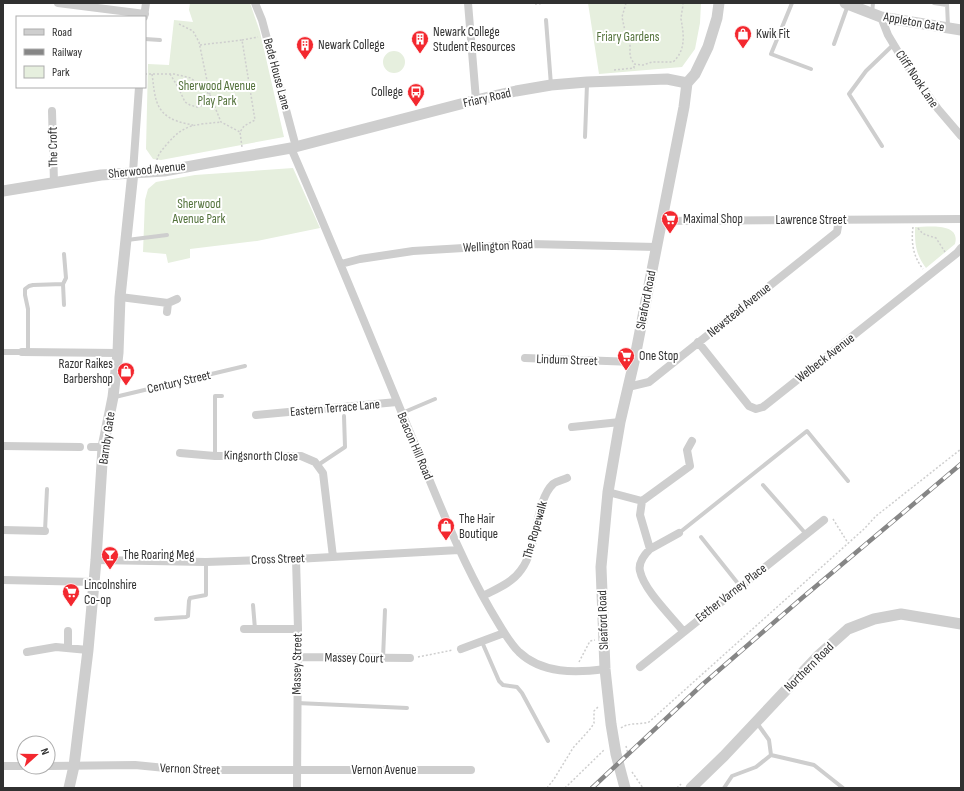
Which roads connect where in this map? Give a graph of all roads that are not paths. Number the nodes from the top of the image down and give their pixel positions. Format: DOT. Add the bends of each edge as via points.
graph roads {
  1 [pos="58,3"];
  2 [pos="146,3"];
  3 [pos="255,3"];
  4 [pos="468,3"];
  5 [pos="719,3"];
  6 [pos="792,3"];
  7 [pos="934,3"];
  8 [pos="846,4"];
  9 [pos="947,4"];
  10 [pos="875,11"];
  11 [pos="144,16"];
  12 [pos="546,20"];
  13 [pos="948,28"];
  14 [pos="961,30"];
  15 [pos="146,39"];
  16 [pos="160,40"];
  17 [pos="834,44"];
  18 [pos="894,45"];
  19 [pos="810,69"];
  20 [pos="587,82"];
  21 [pos="687,83"];
  22 [pos="551,85"];
  23 [pos="139,88"];
  24 [pos="476,100"];
  25 [pos="52,111"];
  26 [pos="961,136"];
  27 [pos="585,137"];
  28 [pos="882,146"];
  29 [pos="294,147"];
  30 [pos="133,172"];
  31 [pos="54,183"];
  32 [pos="3,192"];
  33 [pos="961,219"];
  34 [pos="839,220"];
  35 [pos="661,221"];
  36 [pos="167,235"];
  37 [pos="126,240"];
  38 [pos="656,247"];
  39 [pos="961,248"];
  40 [pos="64,254"];
  41 [pos="341,264"];
  42 [pos="63,284"];
  43 [pos="120,297"];
  44 [pos="177,299"];
  45 [pos="168,303"];
  46 [pos="64,305"];
  47 [pos="167,312"];
  48 [pos="698,342"];
  49 [pos="3,352"];
  50 [pos="25,352"];
  51 [pos="118,353"];
  52 [pos="525,358"];
  53 [pos="634,362"];
  54 [pos="245,366"];
  55 [pos="628,387"];
  56 [pos="222,396"];
  57 [pos="113,397"];
  58 [pos="435,399"];
  59 [pos="397,402"];
  60 [pos="402,413"];
  61 [pos="256,415"];
  62 [pos="344,416"];
  63 [pos="620,422"];
  64 [pos="572,427"];
  65 [pos="692,441"];
  66 [pos="3,446"];
  67 [pos="80,447"];
  68 [pos="91,447"];
  69 [pos="103,447"];
  70 [pos="180,453"];
  71 [pos="214,456"];
  72 [pos="318,465"];
  73 [pos="567,478"];
  74 [pos="848,480"];
  75 [pos="763,485"];
  76 [pos="47,489"];
  77 [pos="608,492"];
  78 [pos="642,501"];
  79 [pos="824,520"];
  80 [pos="3,530"];
  81 [pos="45,531"];
  82 [pos="679,533"];
  83 [pos="806,534"];
  84 [pos="701,537"];
  85 [pos="650,549"];
  86 [pos="459,550"];
  87 [pos="333,557"];
  88 [pos="296,559"];
  89 [pos="96,560"];
  90 [pos="206,562"];
  91 [pos="3,580"];
  92 [pos="94,582"];
  93 [pos="740,586"];
  94 [pos="483,596"];
  95 [pos="253,605"];
  96 [pos="385,610"];
  97 [pos="156,620"];
  98 [pos="961,624"];
  99 [pos="298,628"];
  100 [pos="244,629"];
  101 [pos="255,629"];
  102 [pos="68,631"];
  103 [pos="683,631"];
  104 [pos="504,634"];
  105 [pos="482,642"];
  106 [pos="68,648"];
  107 [pos="461,649"];
  108 [pos="88,650"];
  109 [pos="27,652"];
  110 [pos="297,657"];
  111 [pos="383,658"];
  112 [pos="410,658"];
  113 [pos="640,667"];
  114 [pos="605,669"];
  115 [pos="297,703"];
  116 [pos="407,708"];
  117 [pos="756,722"];
  118 [pos="548,741"];
  119 [pos="616,754"];
  120 [pos="772,755"];
  121 [pos="3,766"];
  122 [pos="16,766"];
  123 [pos="56,766"];
  124 [pos="79,766"];
  125 [pos="298,770"];
  126 [pos="471,770"];
  127 [pos="725,787"];
  128 [pos="69,788"];
  129 [pos="297,788"];
  130 [pos="625,788"];
  131 [pos="633,788"];
  132 [pos="691,788"];
  133 [pos="843,788"];
  1 -- 11 [label="street"];
  2 -- 11 [label="street"];
  3 -- 29 [label="street, Bede House Lane" via="267,36"];
  4 -- 24 [label="street"];
  5 -- 21 [label="street, Sleaford Road" via="708,47 695,74"];
  6 -- 19 [label="lane" via="771,54"];
  7 -- 9 [label="lane"];
  8 -- 10 [label="street, Appleton Gate"];
  8 -- 17 [label="lane"];
  9 -- 13 [label="lane"];
  10 -- 13 [label="street, Appleton Gate"];
  10 -- 18 [label="street, Cliff Nook Lane"];
  12 -- 22 [label="lane"];
  13 -- 14 [label="street, Appleton Gate"];
  15 -- 16 [label="lane"];
  18 -- 26 [label="street, Cliff Nook Lane" via="938,109"];
  18 -- 28 [label="lane" via="866,71 849,94"];
  20 -- 21 [label="street, Friary Road" via="668,79"];
  20 -- 22 [label="street, Friary Road"];
  20 -- 27 [label="lane"];
  21 -- 35 [label="street, Sleaford Road"];
  22 -- 24 [label="street, Friary Road"];
  23 -- 30 [label="street, Barnby Gate"];
  24 -- 29 [label="street, Friary Road"];
  25 -- 31 [label="street, The Croft"];
  29 -- 30 [label="street, Sherwood Avenue" via="158,171"];
  29 -- 41 [label="street, Beacon Hill Road"];
  30 -- 31 [label="street, Sherwood Avenue"];
  30 -- 37 [label="street, Barnby Gate"];
  31 -- 32 [label="street, Sherwood Avenue"];
  33 -- 34 [label="street, Lawrence Street"];
  34 -- 35 [label="street, Lawrence Street"];
  34 -- 48 [label="street, Newstead Avenue" via="837,232"];
  35 -- 38 [label="street, Sleaford Road"];
  36 -- 37 [label="lane"];
  37 -- 43 [label="street, Barnby Gate"];
  38 -- 41 [label="street, Wellington Road" via="524,245 413,251"];
  38 -- 53 [label="street, Sleaford Road"];
  39 -- 48 [label="street, Welbeck Avenue" via="763,407 756,409 749,406"];
  40 -- 42 [label="lane" via="66,278"];
  41 -- 59 [label="street, Beacon Hill Road"];
  42 -- 46 [label="lane"];
  42 -- 50 [label="lane" via="33,285 26,289 28,309"];
  43 -- 45 [label="street"];
  43 -- 51 [label="street, Barnby Gate"];
  44 -- 45 [label="street"];
  45 -- 47 [label="street"];
  48 -- 55 [label="street, Newstead Avenue" via="649,382"];
  49 -- 50 [label="street"];
  50 -- 51 [label="street"];
  51 -- 57 [label="street, Barnby Gate"];
  52 -- 53 [label="street, Lindum Street"];
  53 -- 55 [label="street, Sleaford Road"];
  54 -- 57 [label="lane, Century Street"];
  55 -- 63 [label="street, Sleaford Road"];
  56 -- 71 [label="lane" via="215,396"];
  57 -- 69 [label="street, Barnby Gate"];
  58 -- 60 [label="lane"];
  59 -- 60 [label="street, Beacon Hill Road"];
  59 -- 61 [label="street, Eastern Terrace Lane"];
  60 -- 86 [label="street, Beacon Hill Road"];
  62 -- 72 [label="lane" via="345,447"];
  63 -- 64 [label="street"];
  63 -- 77 [label="street, Sleaford Road"];
  65 -- 78 [label="street" via="687,450 690,466"];
  66 -- 67 [label="street"];
  68 -- 69 [label="street"];
  69 -- 89 [label="street, Barnby Gate"];
  70 -- 71 [label="street, Kingsnorth Close"];
  71 -- 72 [label="street, Kingsnorth Close" via="301,456"];
  72 -- 87 [label="street" via="324,479"];
  73 -- 94 [label="street, The Ropewalk" via="554,483 546,492 529,556 521,571 506,584"];
  74 -- 82 [label="lane" via="807,432"];
  75 -- 83 [label="lane"];
  76 -- 81 [label="lane"];
  77 -- 78 [label="street"];
  77 -- 114 [label="street, Sleaford Road" via="601,567"];
  78 -- 85 [label="street" via="640,515"];
  79 -- 83 [label="street, Esther Varney Place"];
  80 -- 81 [label="street"];
  82 -- 85 [label="street"];
  83 -- 93 [label="street, Esther Varney Place"];
  84 -- 93 [label="lane"];
  85 -- 103 [label="street" via="643,557 639,570 647,588"];
  86 -- 87 [label="street, Cross Street"];
  86 -- 94 [label="street, Beacon Hill Road"];
  87 -- 88 [label="street, Cross Street"];
  88 -- 90 [label="street, Cross Street"];
  88 -- 99 [label="street, Massey Street"];
  89 -- 90 [label="street, Cross Street"];
  89 -- 92 [label="street, Barnby Gate"];
  90 -- 97 [label="lane" via="206,595 190,598 188,616"];
  91 -- 92 [label="street"];
  92 -- 108 [label="street, Barnby Gate"];
  93 -- 103 [label="street, Esther Varney Place"];
  94 -- 104 [label="street, Beacon Hill Road"];
  95 -- 101 [label="lane"];
  96 -- 111 [label="lane"];
  98 -- 117 [label="street, Northern Road" via="901,614 874,619 848,629"];
  99 -- 101 [label="street"];
  99 -- 110 [label="street, Massey Street"];
  100 -- 101 [label="street"];
  102 -- 106 [label="street"];
  103 -- 113 [label="street, Esther Varney Place"];
  104 -- 105 [label="street"];
  104 -- 114 [label="street, Beacon Hill Road" via="520,652 538,665 563,671"];
  105 -- 107 [label="street"];
  105 -- 118 [label="lane" via="499,681 503,685 517,687 522,693"];
  106 -- 108 [label="street"];
  106 -- 109 [label="street" via="56,647"];
  108 -- 124 [label="street, Barnby Gate"];
  110 -- 111 [label="street, Massey Court"];
  110 -- 115 [label="street, Massey Street"];
  111 -- 112 [label="street, Massey Court"];
  114 -- 119 [label="street, Sleaford Road"];
  115 -- 116 [label="lane"];
  115 -- 125 [label="street, Massey Street"];
  117 -- 120 [label="lane" via="769,740"];
  117 -- 132 [label="street, Northern Road"];
  119 -- 130 [label="street, Sleaford Road"];
  119 -- 131 [label="street" via="628,771"];
  120 -- 127 [label="lane" via="756,767 732,776"];
  120 -- 133 [label="lane" via="814,765"];
  121 -- 122 [label="street"];
  123 -- 124 [label="street, Vernon Street"];
  124 -- 125 [label="street, Vernon Street" via="135,766 186,770"];
  124 -- 128 [label="street, Barnby Gate"];
  125 -- 126 [label="street, Vernon Avenue"];
  125 -- 129 [label="street, Massey Street"];
}
